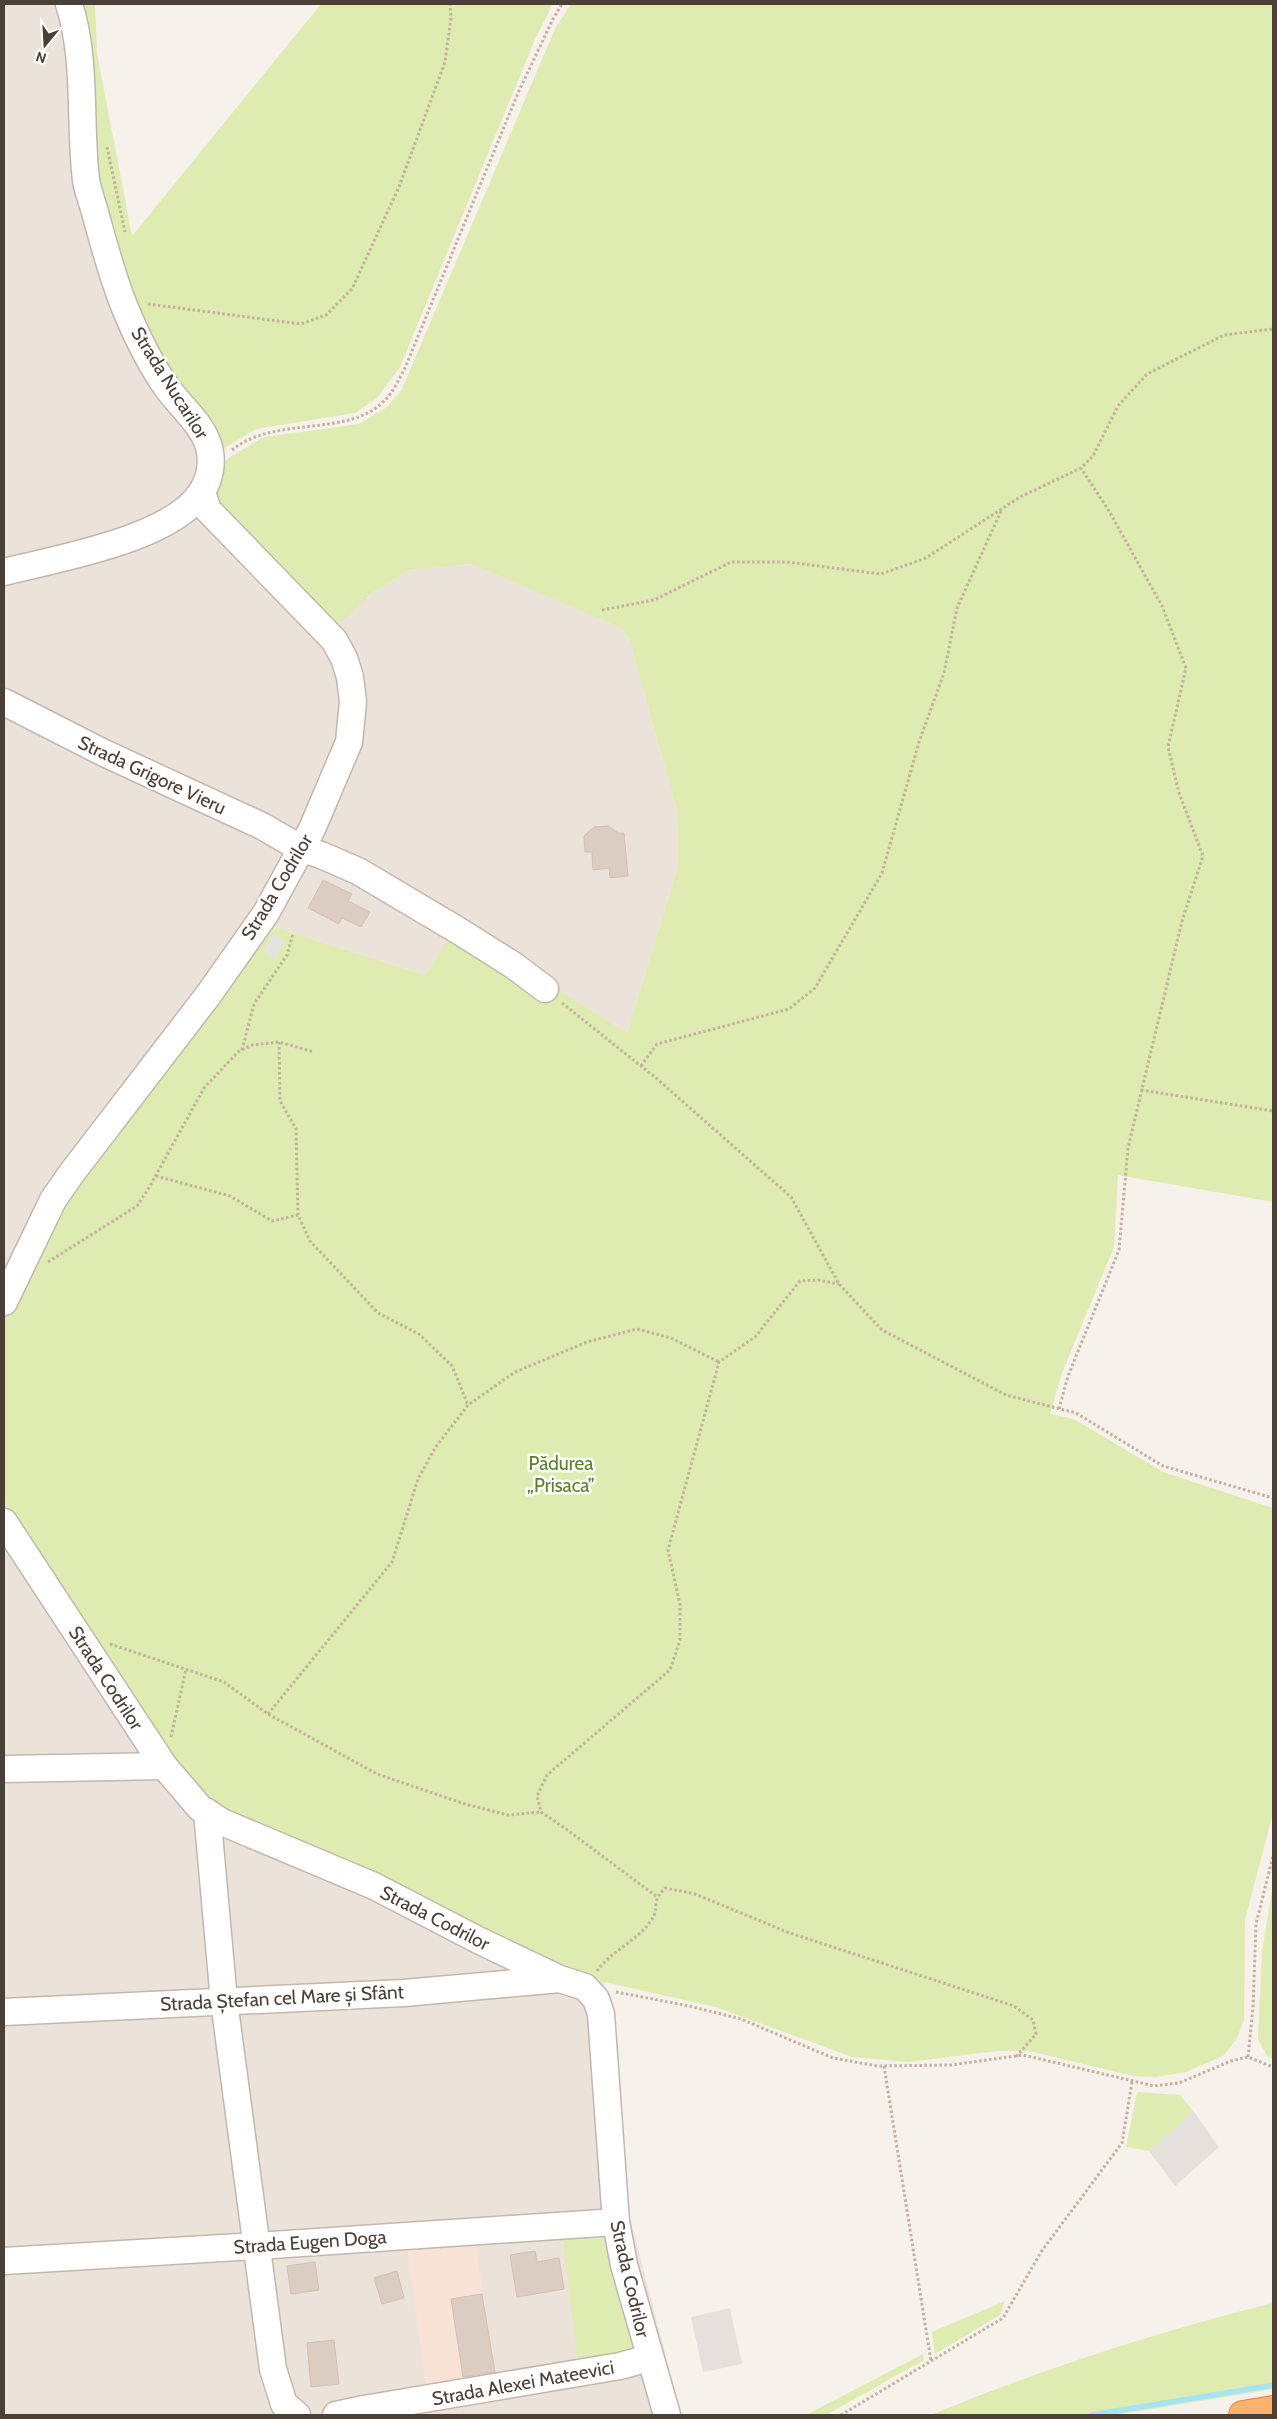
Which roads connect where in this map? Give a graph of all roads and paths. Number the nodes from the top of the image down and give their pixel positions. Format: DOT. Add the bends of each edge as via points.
graph roads {
  1 [pos="69,4"];
  2 [pos="450,4"];
  3 [pos="562,4"];
  4 [pos="106,137"];
  5 [pos="126,237"];
  6 [pos="148,313"];
  7 [pos="1273,329"];
  8 [pos="210,467"];
  9 [pos="1081,468"];
  10 [pos="202,492"];
  11 [pos="1002,509"];
  12 [pos="4,572"];
  13 [pos="602,610"];
  14 [pos="5,709"];
  15 [pos="300,848"];
  16 [pos="293,934"];
  17 [pos="545,989"];
  18 [pos="279,1042"];
  19 [pos="242,1050"];
  20 [pos="314,1052"];
  21 [pos="641,1066"];
  22 [pos="1141,1090"];
  23 [pos="1273,1111"];
  24 [pos="156,1176"];
  25 [pos="298,1215"];
  26 [pos="45,1265"];
  27 [pos="839,1284"];
  28 [pos="4,1302"];
  29 [pos="719,1362"];
  30 [pos="468,1405"];
  31 [pos="1059,1409"];
  32 [pos="1273,1498"];
  33 [pos="4,1522"];
  34 [pos="11,1544"];
  35 [pos="76,1632"];
  36 [pos="186,1669"];
  37 [pos="268,1714"];
  38 [pos="164,1766"];
  39 [pos="4,1769"];
  40 [pos="207,1812"];
  41 [pos="541,1812"];
  42 [pos="1273,1856"];
  43 [pos="656,1896"];
  44 [pos="560,1979"];
  45 [pos="585,1986"];
  46 [pos="224,2002"];
  47 [pos="4,2012"];
  48 [pos="1016,2056"];
  49 [pos="1248,2057"];
  50 [pos="884,2066"];
  51 [pos="1273,2066"];
  52 [pos="1132,2082"];
  53 [pos="616,2222"];
  54 [pos="257,2246"];
  55 [pos="4,2261"];
  56 [pos="649,2358"];
  57 [pos="931,2361"];
  58 [pos="454,2405"];
  59 [pos="1273,2410"];
  60 [pos="297,2415"];
  61 [pos="336,2415"];
  62 [pos="667,2415"];
  63 [pos="841,2415"];
  64 [pos="1243,2415"];
  1 -- 8 [label="street, Strada Nucarilor" via="78,50 86,181 100,232 122,301 141,345 168,389 198,426 209,447"];
  2 -- 6 [label="path" via="445,62 399,187 352,289 326,315 301,324 145,304"];
  3 -- 8 [label="path" via="518,93 405,368 384,401 359,418 264,433 238,445"];
  4 -- 5 [label="path"];
  7 -- 9 [label="path" via="1224,335 1148,374 1118,406 1093,456"];
  8 -- 10 [label="street, Strada Nucarilor"];
  9 -- 11 [label="path"];
  9 -- 22 [label="path" via="1162,606 1186,668 1168,747 1179,793 1202,856 1182,921"];
  10 -- 12 [label="street, Strada Nucarilor" via="187,509 118,544"];
  10 -- 15 [label="street, Strada Codrilor" via="208,510 334,640 350,677 349,742 312,828"];
  11 -- 13 [label="path" via="926,558 881,574 787,562 731,562 654,600"];
  11 -- 21 [label="path" via="957,608 944,673 919,742 882,873 814,988 789,1008 656,1044"];
  14 -- 15 [label="street, Strada Grigore Vieru" via="262,826"];
  15 -- 17 [label="street, Strada Grigore Vieru" via="358,871 513,965"];
  15 -- 28 [label="street, Strada Codrilor" via="266,913 58,1194"];
  16 -- 19 [label="path" via="287,954 254,1004"];
  17 -- 21 [label="path"];
  18 -- 19 [label="path" via="252,1045"];
  18 -- 20 [label="path"];
  18 -- 25 [label="path" via="280,1102 296,1129"];
  19 -- 24 [label="path" via="204,1088"];
  21 -- 27 [label="path" via="792,1197"];
  22 -- 23 [label="path"];
  22 -- 31 [label="path" via="1128,1148 1118,1250 1068,1376"];
  24 -- 25 [label="path" via="230,1196 272,1221"];
  24 -- 26 [label="path" via="137,1206"];
  25 -- 30 [label="path" via="310,1240 378,1313 419,1334 452,1366"];
  27 -- 29 [label="path" via="800,1281 755,1337"];
  27 -- 31 [label="path" via="882,1330 1006,1395"];
  29 -- 30 [label="path" via="671,1338 637,1329 588,1342 515,1372"];
  29 -- 41 [label="path" via="668,1550 680,1605 680,1640 670,1670 547,1775 537,1796"];
  30 -- 37 [label="path" via="435,1448 418,1479 392,1562"];
  31 -- 32 [label="path" via="1076,1413 1163,1466"];
  33 -- 34 [label="street, Strada Codrilor"];
  34 -- 35 [label="street, Strada Codrilor"];
  35 -- 36 [label="path"];
  35 -- 38 [label="street, Strada Codrilor"];
  36 -- 37 [label="path" via="224,1682"];
  36 -- 38 [label="path"];
  37 -- 41 [label="path" via="377,1774 508,1815"];
  38 -- 39 [label="street"];
  38 -- 40 [label="street, Strada Codrilor"];
  40 -- 44 [label="street, Strada Codrilor" via="222,1822 374,1886"];
  40 -- 46 [label="street"];
  41 -- 43 [label="path"];
  42 -- 49 [label="path" via="1256,1924 1254,2008"];
  43 -- 45 [label="path" via="653,1918 600,1966"];
  43 -- 48 [label="path" via="665,1888 695,1894 787,1932 1014,2006 1033,2020 1036,2034"];
  44 -- 45 [label="street, Strada Codrilor"];
  44 -- 46 [label="street, Strada Ștefan cel Mare și Sfânt" via="404,1993"];
  45 -- 50 [label="path" via="741,2019 833,2058"];
  45 -- 53 [label="street, Strada Codrilor" via="596,1999 601,2014"];
  46 -- 47 [label="street, Strada Ștefan cel Mare și Sfânt"];
  46 -- 54 [label="street"];
  48 -- 50 [label="path" via="951,2065"];
  48 -- 52 [label="path" via="1068,2065"];
  49 -- 51 [label="path"];
  49 -- 52 [label="path" via="1179,2082 1154,2086"];
  50 -- 57 [label="path"];
  52 -- 57 [label="path" via="1122,2143 1042,2252 1003,2318"];
  53 -- 54 [label="street, Strada Eugen Doga"];
  53 -- 56 [label="street, Strada Codrilor"];
  54 -- 55 [label="street, Strada Eugen Doga"];
  54 -- 60 [label="street" via="273,2369 284,2404"];
  56 -- 58 [label="street, Strada Alexei Mateevici"];
  56 -- 62 [label="street, Strada Codrilor"];
  57 -- 63 [label="path"];
  58 -- 61 [label="street, Strada Alexei Mateevici"];
  59 -- 64 [label="highway"];
}
